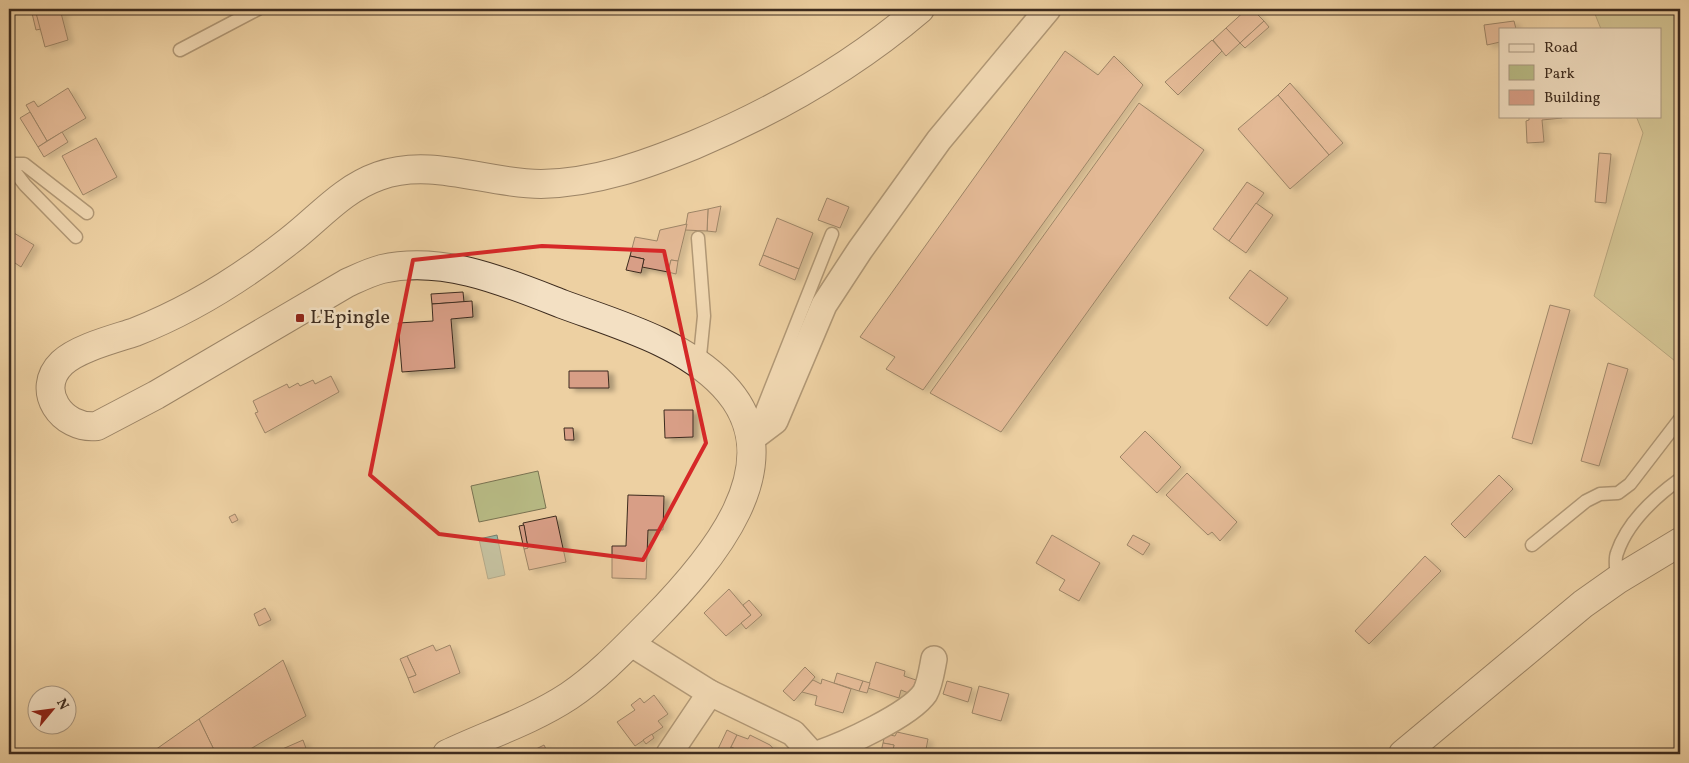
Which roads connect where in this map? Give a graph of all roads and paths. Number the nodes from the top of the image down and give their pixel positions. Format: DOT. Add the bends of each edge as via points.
graph roads {
  1 [pos="258,9"];
  2 [pos="920,9"];
  3 [pos="1048,9"];
  4 [pos="180,50"];
  5 [pos="9,164"];
  6 [pos="87,213"];
  7 [pos="832,234"];
  8 [pos="76,238"];
  9 [pos="698,238"];
  10 [pos="699,366"];
  11 [pos="1680,420"];
  12 [pos="750,451"];
  13 [pos="1680,479"];
  14 [pos="1680,542"];
  15 [pos="1532,545"];
  16 [pos="1617,580"];
  17 [pos="630,643"];
  18 [pos="934,659"];
  19 [pos="710,692"];
  20 [pos="465,751"];
  21 [pos="669,754"];
  22 [pos="812,754"];
  23 [pos="818,754"];
  24 [pos="1403,754"];
  1 -- 4 [label="lane"];
  2 -- 10 [label="main road" via="866,52 800,94 730,129 628,170 586,180 540,184 428,169 392,172 368,180 345,193 291,240 230,284 174,315 70,357 56,370 52,386 54,403 67,420 86,428 104,424 347,282 380,269 400,266 462,270 522,288 649,338"];
  3 -- 12 [label="street" via="939,140 860,250 824,305 775,421"];
  5 -- 6 [label="lane" via="24,164"];
  5 -- 8 [label="lane"];
  7 -- 12 [label="lane"];
  9 -- 10 [label="lane" via="704,316"];
  10 -- 12 [label="main road" via="723,385 736,402 745,419"];
  11 -- 15 [label="lane" via="1630,484 1618,494 1600,494 1586,501"];
  12 -- 17 [label="main road" via="750,477 742,502 716,547 683,588"];
  13 -- 16 [label="lane" via="1628,530 1616,554"];
  14 -- 16 [label="main road"];
  16 -- 24 [label="main road"];
  17 -- 19 [label="street"];
  17 -- 20 [label="main road" via="567,697"];
  18 -- 23 [label="street" via="926,692 911,708 837,748"];
  19 -- 21 [label="street"];
  19 -- 22 [label="street" via="793,733"];
}
